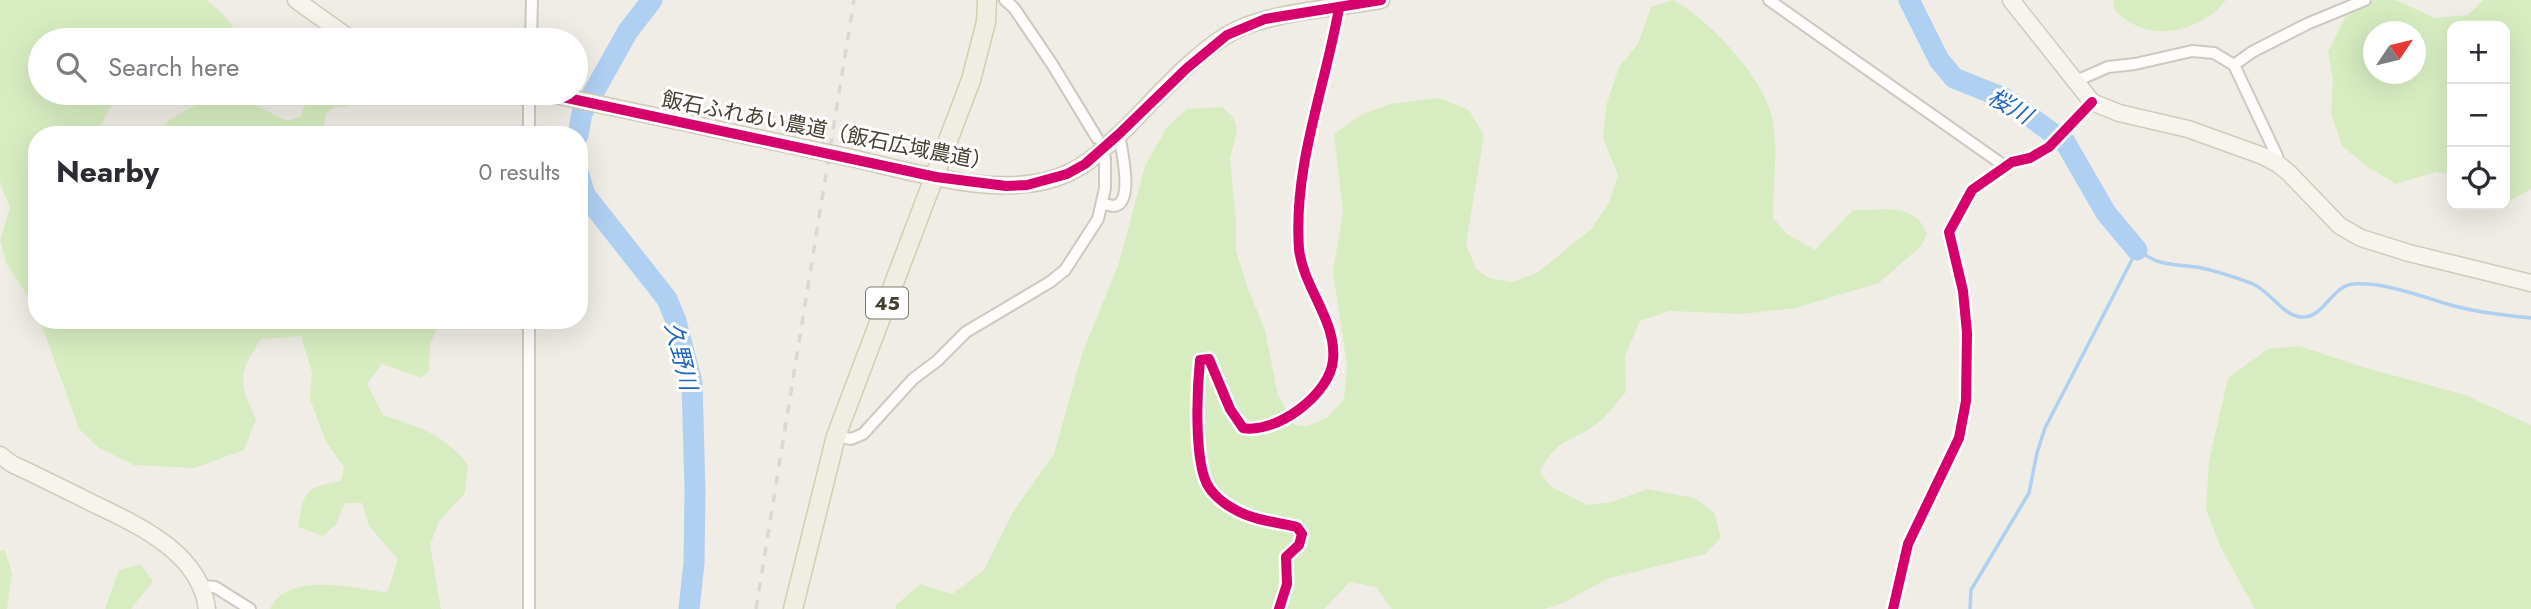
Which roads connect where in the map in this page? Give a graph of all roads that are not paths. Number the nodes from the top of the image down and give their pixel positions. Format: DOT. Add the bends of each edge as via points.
graph roads {
  1 [pos="296,0"];
  2 [pos="532,0"];
  3 [pos="987,0"];
  4 [pos="1005,0"];
  5 [pos="1381,0"];
  6 [pos="1769,0"];
  7 [pos="2011,0"];
  8 [pos="2365,0"];
  9 [pos="1339,8"];
  10 [pos="335,28"];
  11 [pos="531,28"];
  12 [pos="2234,65"];
  13 [pos="2076,82"];
  14 [pos="588,102"];
  15 [pos="2092,102"];
  16 [pos="530,105"];
  17 [pos="529,126"];
  18 [pos="1119,135"];
  19 [pos="1097,138"];
  20 [pos="1105,158"];
  21 [pos="2278,164"];
  22 [pos="2006,167"];
  23 [pos="936,177"];
  24 [pos="1103,204"];
  25 [pos="2531,282"];
  26 [pos="529,329"];
  27 [pos="836,436"];
  28 [pos="0,455"];
  29 [pos="202,586"];
  30 [pos="207,609"];
  31 [pos="250,609"];
  32 [pos="529,609"];
  33 [pos="793,609"];
  34 [pos="1279,609"];
  35 [pos="1893,609"];
  1 -- 10 [label="street"];
  2 -- 11 [label="street"];
  3 -- 23 [label="main road, 45" via="971,80"];
  4 -- 19 [label="street" via="1052,64"];
  5 -- 9 [label="street, 飯石ふれあい農道（飯石広域農道）"];
  6 -- 22 [label="street"];
  7 -- 13 [label="street"];
  8 -- 12 [label="street" via="2307,24"];
  9 -- 18 [label="street, 飯石ふれあい農道（飯石広域農道）" via="1265,19 1227,35"];
  9 -- 34 [label="street" via="1304,157 1300,195 1300,250 1332,348 1327,378 1310,401 1277,424 1254,430 1243,428 1209,359 1200,359 1200,455 1207,484 1237,511 1297,527 1302,534 1286,557 1287,584"];
  12 -- 13 [label="street" via="2214,53 2192,51 2108,67"];
  12 -- 21 [label="street"];
  13 -- 15 [label="street"];
  14 -- 23 [label="street, 飯石ふれあい農道（飯石広域農道）, bridge"];
  15 -- 21 [label="street" via="2188,129"];
  15 -- 22 [label="street" via="2041,153"];
  16 -- 17 [label="street"];
  18 -- 23 [label="street, 飯石ふれあい農道（飯石広域農道）" via="1085,164 1047,181 1006,186"];
  18 -- 24 [label="street" via="1125,195 1115,206"];
  20 -- 24 [label="street"];
  21 -- 25 [label="street" via="2340,226 2361,238"];
  22 -- 35 [label="street" via="1972,190 1949,232 1963,291 1966,401 1959,438 1909,544"];
  23 -- 27 [label="main road, 45"];
  24 -- 27 [label="street" via="1065,270 966,332 913,379 863,434 851,439"];
  26 -- 32 [label="street"];
  27 -- 33 [label="main road, 45"];
  28 -- 29 [label="street" via="142,527 171,548"];
  29 -- 30 [label="street"];
  29 -- 31 [label="street" via="215,587"];
}
